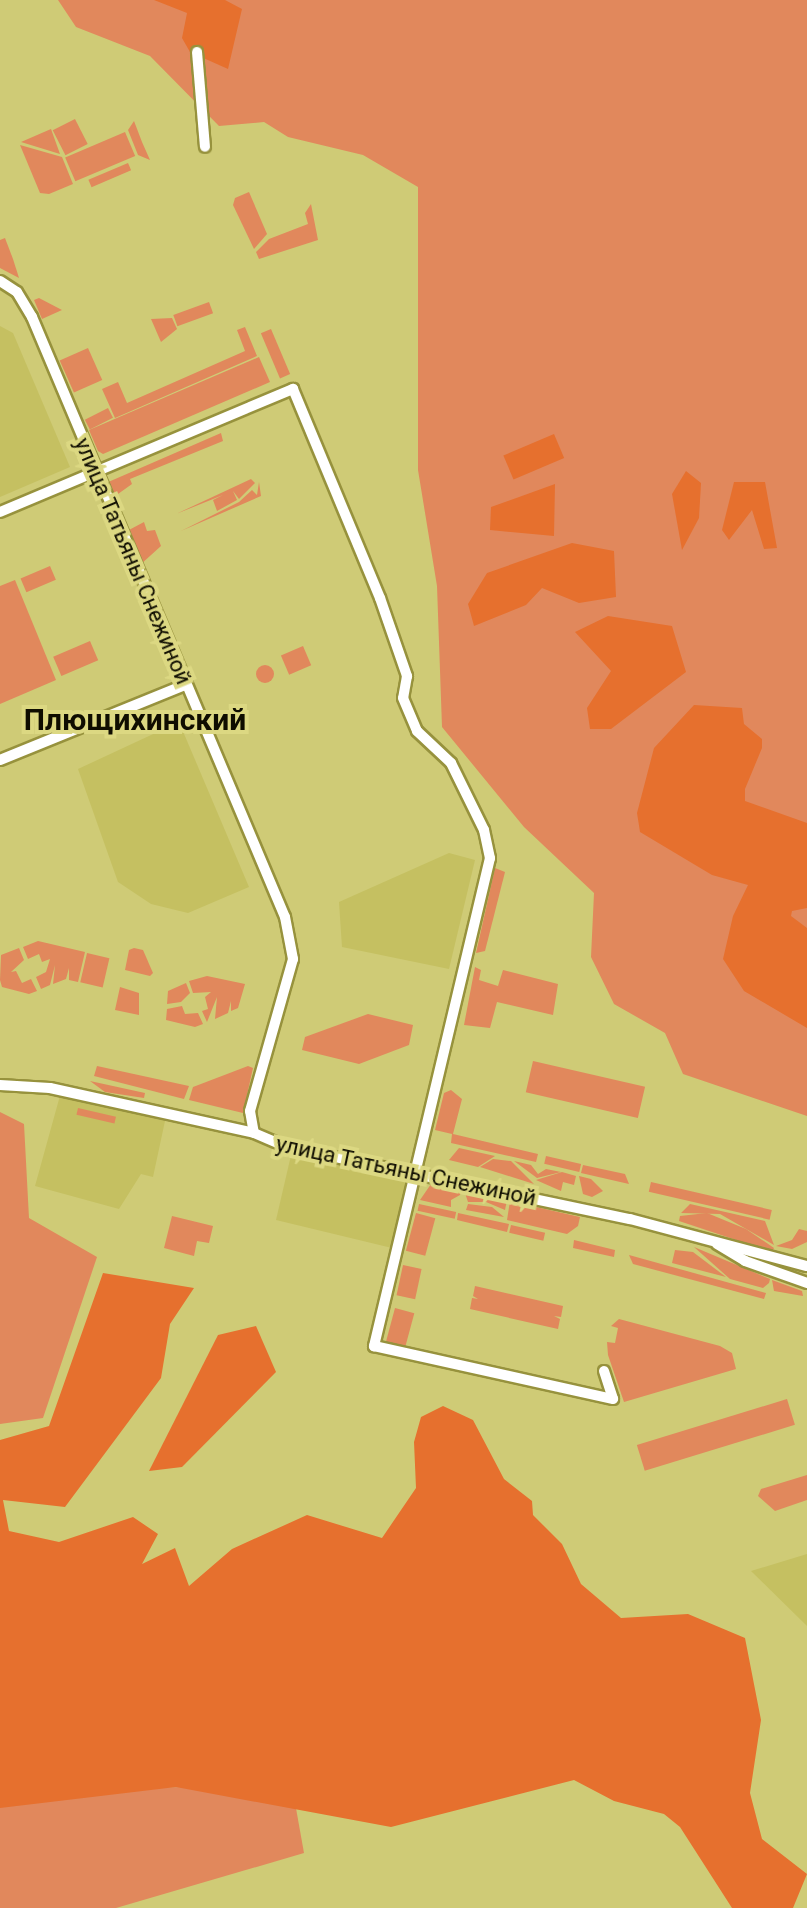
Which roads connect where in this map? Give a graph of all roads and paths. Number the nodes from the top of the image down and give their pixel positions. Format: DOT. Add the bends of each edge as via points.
graph roads {
  1 [pos="197,52"];
  2 [pos="205,147"];
  3 [pos="0,281"];
  4 [pos="95,472"];
  5 [pos="0,512"];
  6 [pos="185,685"];
  7 [pos="0,760"];
  8 [pos="0,1085"];
  9 [pos="254,1133"];
  10 [pos="416,1172"];
  11 [pos="712,1240"];
  12 [pos="807,1266"];
  13 [pos="807,1283"];
  14 [pos="593,1393"];
  1 -- 2 [label="street"];
  3 -- 4 [label="street, улица Татьяны Снежиной" via="17,292 32,317"];
  4 -- 5 [label="street"];
  4 -- 6 [label="street, улица Татьяны Снежиной"];
  4 -- 10 [label="street" via="293,389 380,598 407,676 403,698 412,720 422,740 451,763 484,830 490,858"];
  6 -- 7 [label="street"];
  6 -- 9 [label="street, улица Татьяны Снежиной" via="292,945 277,1025 250,1111"];
  8 -- 9 [label="street" via="50,1088"];
  9 -- 10 [label="street, улица Татьяны Снежиной" via="287,1147"];
  10 -- 11 [label="street, улица Татьяны Снежиной"];
  10 -- 14 [label="street" via="374,1346"];
  11 -- 12 [label="street, улица Татьяны Снежиной"];
  11 -- 13 [label="street, улица Татьяны Снежиной" via="745,1261"];
}
